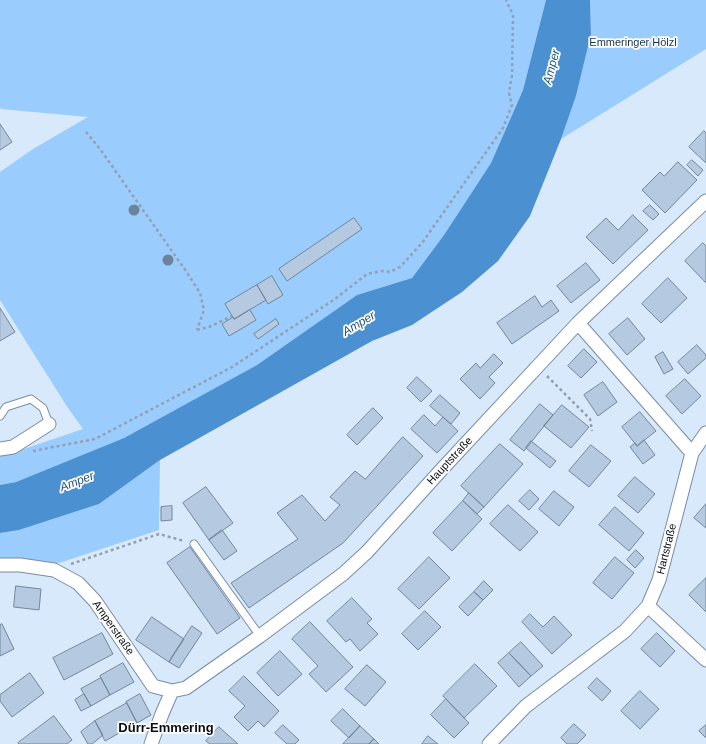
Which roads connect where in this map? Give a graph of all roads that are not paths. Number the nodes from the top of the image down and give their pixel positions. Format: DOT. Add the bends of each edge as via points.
graph roads {
  1 [pos="706,201"];
  2 [pos="578,324"];
  3 [pos="0,416"];
  4 [pos="49,424"];
  5 [pos="706,433"];
  6 [pos="6,448"];
  7 [pos="692,453"];
  8 [pos="194,544"];
  9 [pos="0,565"];
  10 [pos="648,606"];
  11 [pos="260,636"];
  12 [pos="706,660"];
  13 [pos="172,691"];
  14 [pos="151,744"];
  15 [pos="489,744"];
  1 -- 2 [label="street, Hauptstraße"];
  2 -- 7 [label="street"];
  2 -- 11 [label="street, Hauptstraße" via="367,552 343,574"];
  3 -- 4 [label="lane" via="6,407 31,399 43,408"];
  4 -- 6 [label="street"];
  5 -- 7 [label="street"];
  7 -- 10 [label="street, Hartstraße" via="659,580"];
  8 -- 11 [label="lane"];
  9 -- 13 [label="street, Amperstraße" via="54,570 78,583 95,601 153,686"];
  10 -- 12 [label="street"];
  10 -- 15 [label="street, Hartstraße" via="625,631 526,706"];
  11 -- 13 [label="street, Hauptstraße" via="186,688"];
  13 -- 14 [label="street"];
}
